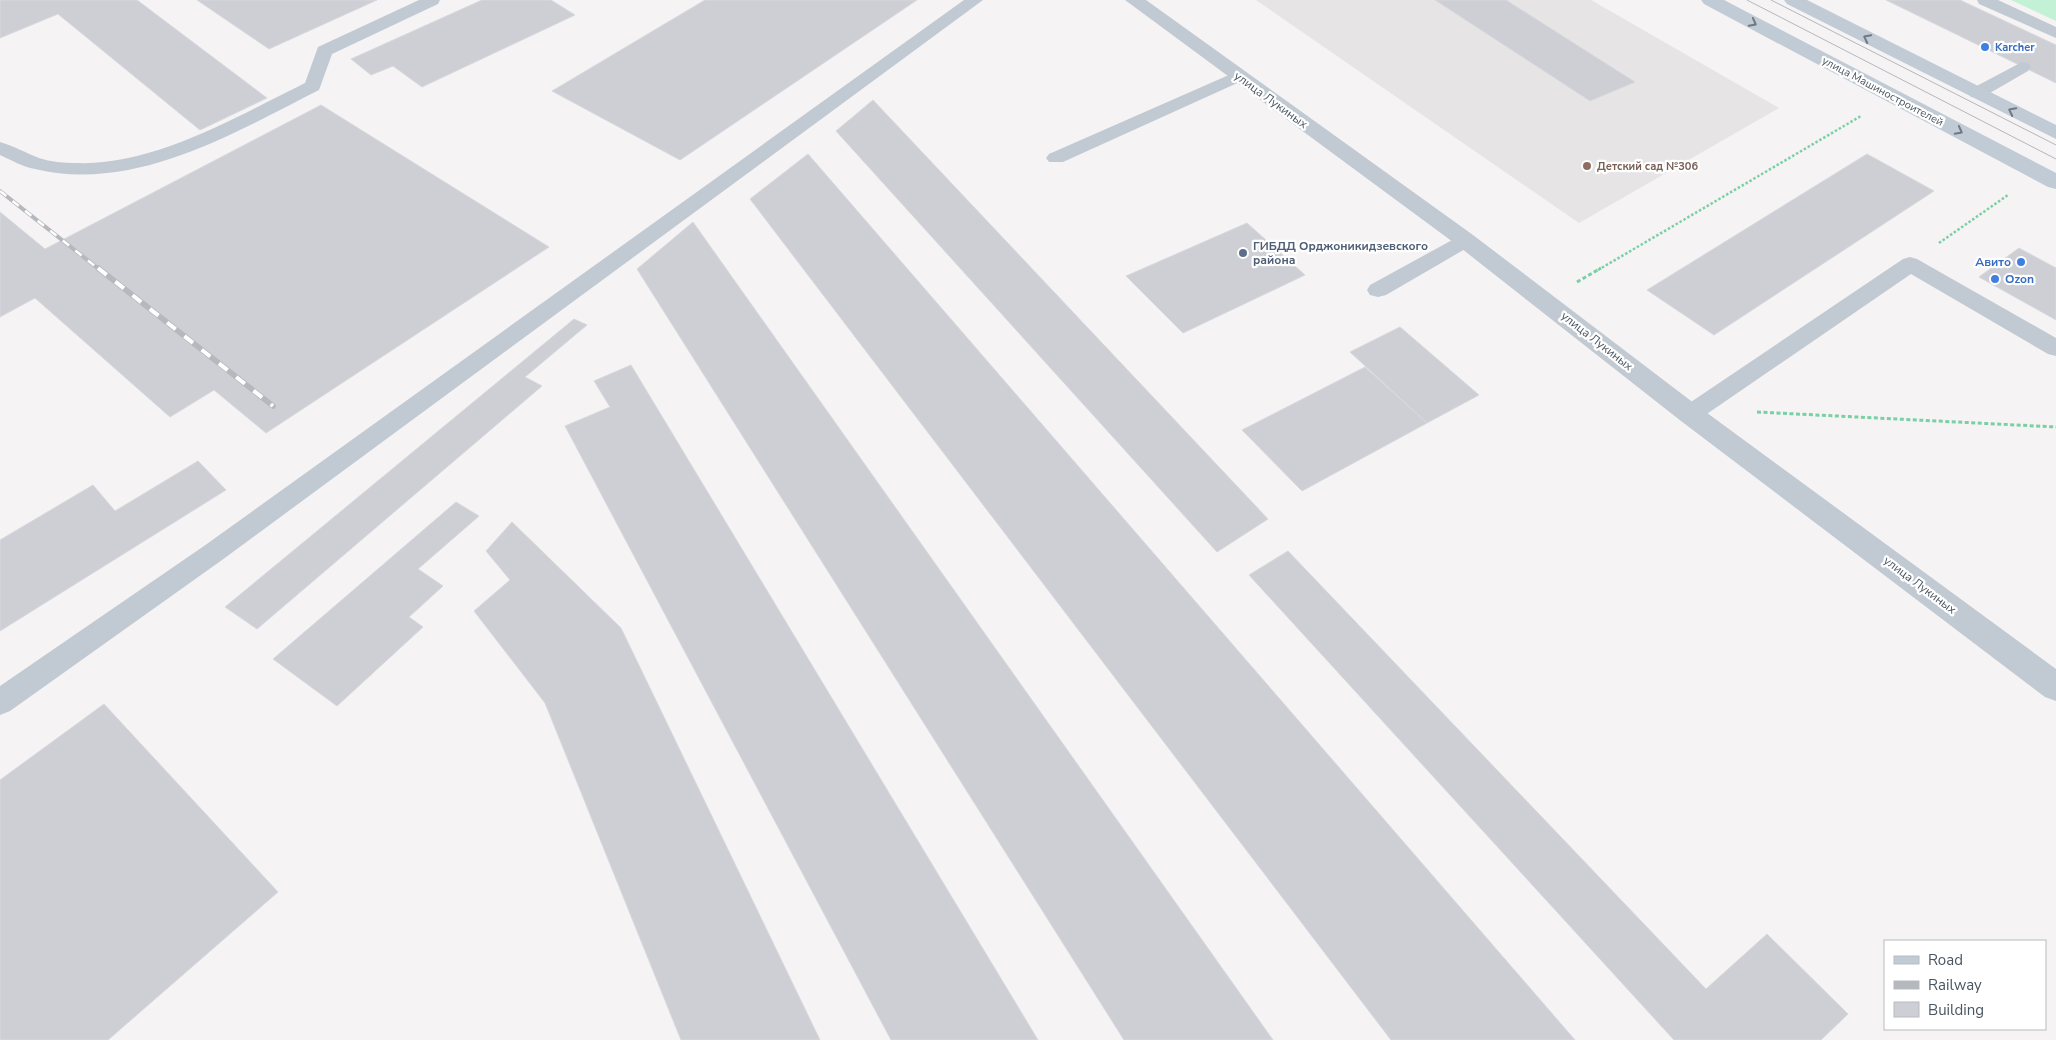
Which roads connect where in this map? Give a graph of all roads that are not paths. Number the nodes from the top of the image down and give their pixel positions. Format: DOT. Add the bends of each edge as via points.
graph roads {
  1 [pos="432,0"];
  2 [pos="975,0"];
  3 [pos="1134,0"];
  4 [pos="1710,0"];
  5 [pos="1793,0"];
  6 [pos="1985,0"];
  7 [pos="2056,33"];
  8 [pos="2022,67"];
  9 [pos="1238,76"];
  10 [pos="1977,93"];
  11 [pos="2056,133"];
  12 [pos="0,148"];
  13 [pos="1056,158"];
  14 [pos="2056,182"];
  15 [pos="1465,240"];
  16 [pos="1378,290"];
  17 [pos="2056,348"];
  18 [pos="1695,411"];
  19 [pos="2054,683"];
  20 [pos="0,702"];
  1 -- 12 [label="lane" via="324,51 313,86 171,152 109,166 82,168 32,163"];
  2 -- 20 [label="lane" via="213,553"];
  3 -- 9 [label="street, улица Лукиных"];
  4 -- 14 [label="main road, улица Машиностроителей, one-way"];
  10 -- 5 [label="main road, one-way"];
  6 -- 7 [label="lane"];
  8 -- 10 [label="lane"];
  9 -- 13 [label="lane"];
  9 -- 15 [label="street, улица Лукиных"];
  11 -- 10 [label="main road, one-way"];
  15 -- 16 [label="lane"];
  15 -- 18 [label="street, улица Лукиных"];
  17 -- 18 [label="lane" via="1910,264"];
  18 -- 19 [label="street, улица Лукиных"];
}
